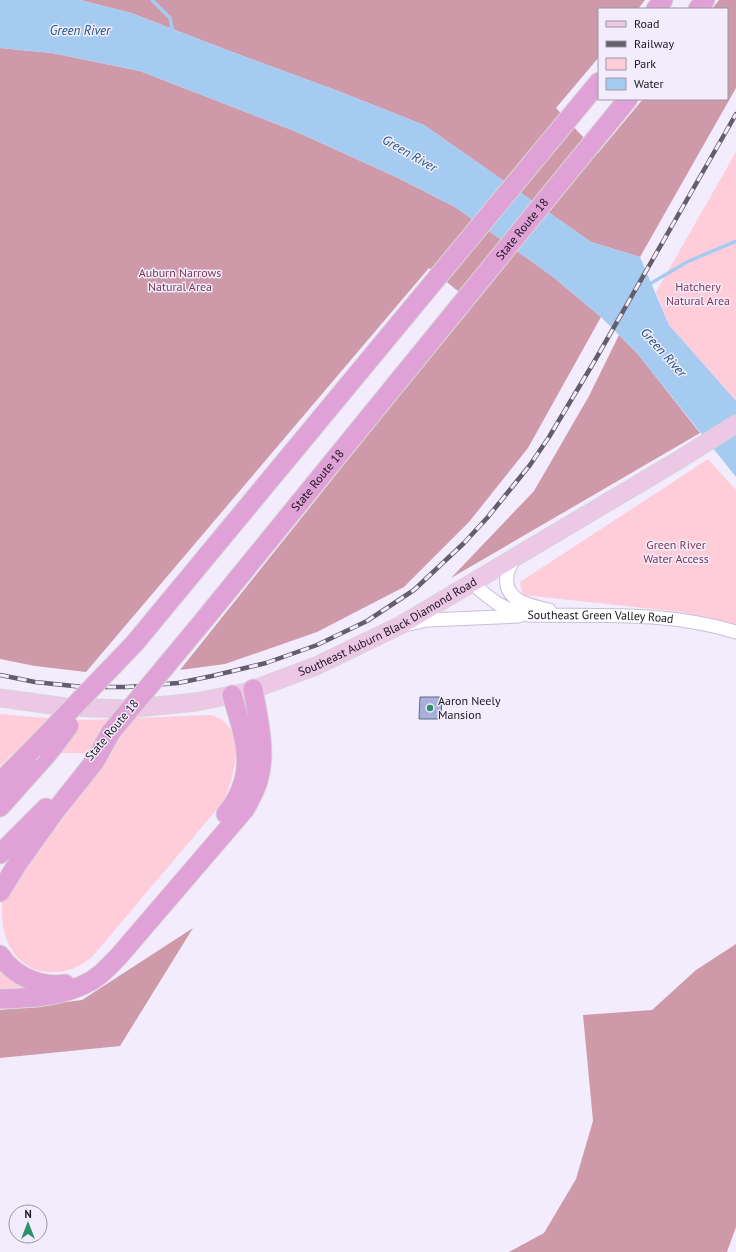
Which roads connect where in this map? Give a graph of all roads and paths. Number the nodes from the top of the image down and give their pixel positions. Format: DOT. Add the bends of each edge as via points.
graph roads {
  1 [pos="663,0"];
  2 [pos="705,0"];
  3 [pos="657,8"];
  4 [pos="699,8"];
  5 [pos="598,83"];
  6 [pos="627,100"];
  7 [pos="736,424"];
  8 [pos="514,558"];
  9 [pos="472,584"];
  10 [pos="528,615"];
  11 [pos="584,615"];
  12 [pos="401,625"];
  13 [pos="736,632"];
  14 [pos="134,644"];
  15 [pos="253,689"];
  16 [pos="232,695"];
  17 [pos="0,698"];
  18 [pos="90,762"];
  19 [pos="0,782"];
  20 [pos="0,807"];
  21 [pos="0,854"];
  22 [pos="0,892"];
  23 [pos="0,955"];
  24 [pos="0,999"];
  1 -- 3 [label="highway"];
  2 -- 4 [label="highway"];
  5 -- 14 [label="highway"];
  6 -- 18 [label="highway, State Route 18, bridge" via="111,732"];
  7 -- 8 [label="main road, Southeast Auburn Black Diamond Road"];
  8 -- 9 [label="main road, Southeast Auburn Black Diamond Road"];
  8 -- 11 [label="street" via="507,575 511,595 522,603"];
  9 -- 10 [label="street, Southeast Green Valley Road" via="501,606"];
  9 -- 12 [label="main road, Southeast Auburn Black Diamond Road"];
  10 -- 11 [label="street, Southeast Green Valley Road"];
  10 -- 12 [label="street" via="428,620"];
  11 -- 13 [label="street, Southeast Green Valley Road" via="664,617 713,625"];
  12 -- 15 [label="main road, Southeast Auburn Black Diamond Road" via="316,666"];
  14 -- 19 [label="highway, bridge"];
  14 -- 20 [label="highway, bridge" via="49,752"];
  15 -- 16 [label="main road, Southeast Auburn Black Diamond Road"];
  15 -- 24 [label="highway" via="262,756 259,780 245,809 119,956 92,981 58,994"];
  16 -- 17 [label="main road, Southeast Auburn Black Diamond Road" via="196,702 127,709 66,707"];
  16 -- 23 [label="highway" via="246,748 247,762 242,787 228,811 100,964 73,983 46,985 18,973"];
  18 -- 21 [label="highway, State Route 18"];
  18 -- 22 [label="highway"];
}
